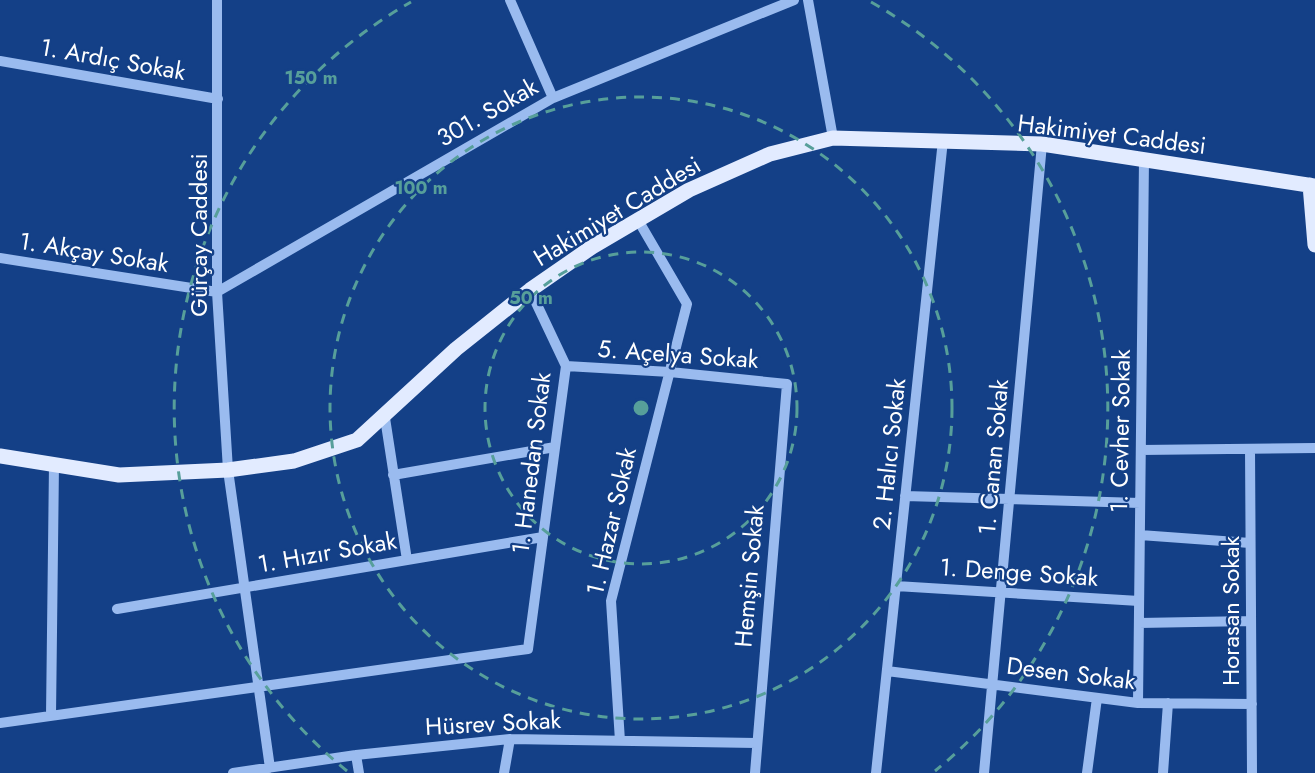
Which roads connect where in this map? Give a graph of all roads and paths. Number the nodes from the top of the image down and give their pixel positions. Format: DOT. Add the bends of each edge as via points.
graph roads {
  1 [pos="217,0"];
  2 [pos="510,0"];
  3 [pos="794,0"];
  4 [pos="808,0"];
  5 [pos="0,61"];
  6 [pos="554,98"];
  7 [pos="218,99"];
  8 [pos="833,138"];
  9 [pos="943,140"];
  10 [pos="1042,144"];
  11 [pos="1144,159"];
  12 [pos="1312,185"];
  13 [pos="638,220"];
  14 [pos="1315,245"];
  15 [pos="0,258"];
  16 [pos="530,290"];
  17 [pos="217,292"];
  18 [pos="566,366"];
  19 [pos="670,372"];
  20 [pos="787,384"];
  21 [pos="385,418"];
  22 [pos="555,447"];
  23 [pos="1315,448"];
  24 [pos="1250,449"];
  25 [pos="1141,450"];
  26 [pos="0,456"];
  27 [pos="54,464"];
  28 [pos="228,470"];
  29 [pos="393,475"];
  30 [pos="905,496"];
  31 [pos="1010,501"];
  32 [pos="1140,503"];
  33 [pos="1140,535"];
  34 [pos="543,537"];
  35 [pos="1250,543"];
  36 [pos="406,560"];
  37 [pos="896,586"];
  38 [pos="245,587"];
  39 [pos="1002,592"];
  40 [pos="1139,601"];
  41 [pos="117,609"];
  42 [pos="1251,621"];
  43 [pos="1139,623"];
  44 [pos="887,671"];
  45 [pos="993,685"];
  46 [pos="259,686"];
  47 [pos="1097,698"];
  48 [pos="1138,702"];
  49 [pos="1168,703"];
  50 [pos="1252,704"];
  51 [pos="51,716"];
  52 [pos="0,723"];
  53 [pos="510,739"];
  54 [pos="620,741"];
  55 [pos="756,743"];
  56 [pos="356,755"];
  57 [pos="270,768"];
  58 [pos="233,773"];
  59 [pos="359,773"];
  60 [pos="504,773"];
  61 [pos="755,773"];
  62 [pos="876,773"];
  63 [pos="984,773"];
  64 [pos="1087,773"];
  65 [pos="1163,773"];
  66 [pos="1252,773"];
  1 -- 7 [label="street, Gürçay Caddesi"];
  2 -- 6 [label="street"];
  3 -- 6 [label="street, 301. Sokak"];
  4 -- 8 [label="street"];
  5 -- 7 [label="street, 1. Ardıç Sokak"];
  6 -- 17 [label="street, 301. Sokak"];
  7 -- 17 [label="street, Gürçay Caddesi"];
  8 -- 9 [label="main road, Hakimiyet Caddesi"];
  8 -- 13 [label="main road, Hakimiyet Caddesi" via="770,154 689,190"];
  9 -- 10 [label="main road, Hakimiyet Caddesi"];
  9 -- 30 [label="street, 2. Halıcı Sokak"];
  10 -- 11 [label="main road, Hakimiyet Caddesi"];
  10 -- 31 [label="street, 1. Canan Sokak"];
  11 -- 12 [label="main road, Hakimiyet Caddesi"];
  11 -- 25 [label="street, 1. Cevher Sokak"];
  12 -- 14 [label="main road"];
  13 -- 16 [label="main road, Hakimiyet Caddesi"];
  13 -- 19 [label="street, 1. Hazar Sokak" via="687,304"];
  15 -- 17 [label="street, 1. Akçay Sokak"];
  16 -- 18 [label="street, 1. Hanedan Sokak"];
  16 -- 21 [label="main road, Hakimiyet Caddesi" via="456,349"];
  17 -- 28 [label="street, Gürçay Caddesi"];
  18 -- 19 [label="street, 5. Açelya Sokak"];
  18 -- 22 [label="street, 1. Hanedan Sokak"];
  19 -- 20 [label="street, 5. Açelya Sokak"];
  19 -- 54 [label="street, 1. Hazar Sokak" via="611,601"];
  20 -- 55 [label="street, Hemşin Sokak"];
  21 -- 28 [label="main road, Hakimiyet Caddesi" via="357,440 294,461"];
  21 -- 29 [label="street"];
  22 -- 29 [label="street"];
  22 -- 34 [label="street, 1. Hanedan Sokak"];
  23 -- 24 [label="street"];
  24 -- 25 [label="street"];
  24 -- 35 [label="street, Horasan Sokak"];
  25 -- 32 [label="street, 1. Cevher Sokak"];
  26 -- 27 [label="main road, Hakimiyet Caddesi"];
  27 -- 28 [label="main road, Hakimiyet Caddesi" via="119,475"];
  27 -- 51 [label="street"];
  28 -- 38 [label="street, Gürçay Caddesi"];
  29 -- 36 [label="street"];
  30 -- 31 [label="street"];
  30 -- 37 [label="street, 2. Halıcı Sokak"];
  31 -- 32 [label="street"];
  31 -- 39 [label="street, 1. Canan Sokak"];
  32 -- 33 [label="street, 1. Cevher Sokak"];
  33 -- 35 [label="street"];
  33 -- 40 [label="street, 1. Cevher Sokak"];
  34 -- 36 [label="street, 1. Hızır Sokak"];
  34 -- 46 [label="street, 1. Hanedan Sokak" via="528,649"];
  35 -- 42 [label="street, Horasan Sokak"];
  36 -- 38 [label="street, 1. Hızır Sokak"];
  37 -- 39 [label="street, 1. Denge Sokak"];
  37 -- 44 [label="street, 2. Halıcı Sokak"];
  38 -- 41 [label="street, 1. Hızır Sokak"];
  38 -- 46 [label="street, Gürçay Caddesi"];
  39 -- 40 [label="street, 1. Denge Sokak"];
  39 -- 45 [label="street, 1. Canan Sokak"];
  40 -- 43 [label="street, 1. Cevher Sokak"];
  42 -- 43 [label="street"];
  42 -- 50 [label="street, Horasan Sokak"];
  43 -- 48 [label="street, 1. Cevher Sokak"];
  44 -- 45 [label="street, Desen Sokak"];
  44 -- 62 [label="street, 2. Halıcı Sokak"];
  45 -- 47 [label="street, Desen Sokak"];
  45 -- 63 [label="street, 1. Canan Sokak"];
  46 -- 51 [label="street"];
  46 -- 57 [label="street, Gürçay Caddesi"];
  47 -- 48 [label="street, Desen Sokak"];
  47 -- 64 [label="street"];
  48 -- 49 [label="street, Desen Sokak"];
  49 -- 50 [label="street, Desen Sokak"];
  49 -- 65 [label="street"];
  50 -- 66 [label="street, Horasan Sokak"];
  51 -- 52 [label="street"];
  53 -- 54 [label="street, Hüsrev Sokak"];
  53 -- 56 [label="street, Hüsrev Sokak"];
  53 -- 60 [label="street"];
  54 -- 55 [label="street, Hüsrev Sokak"];
  55 -- 61 [label="street, Hemşin Sokak"];
  56 -- 57 [label="street, Hüsrev Sokak"];
  56 -- 59 [label="street"];
  57 -- 58 [label="street, Hüsrev Sokak"];
}
